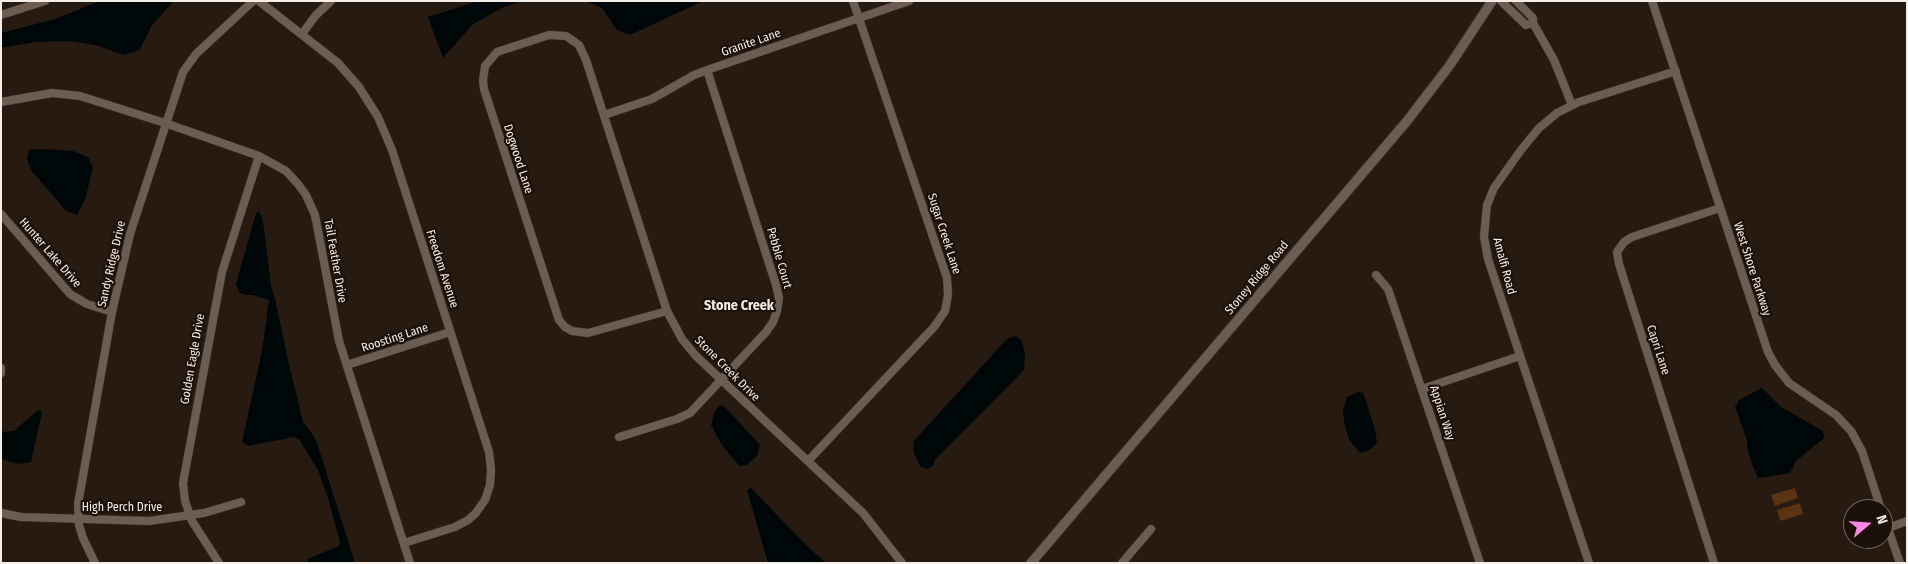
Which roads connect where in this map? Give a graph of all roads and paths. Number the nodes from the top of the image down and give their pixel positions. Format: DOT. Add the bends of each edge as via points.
graph roads {
  1 [pos="45,1"];
  2 [pos="253,1"];
  3 [pos="259,1"];
  4 [pos="331,1"];
  5 [pos="853,1"];
  6 [pos="909,1"];
  7 [pos="1492,1"];
  8 [pos="1501,1"];
  9 [pos="1516,1"];
  10 [pos="1652,1"];
  11 [pos="1,15"];
  12 [pos="859,19"];
  13 [pos="1533,23"];
  14 [pos="302,34"];
  15 [pos="707,70"];
  16 [pos="1676,71"];
  17 [pos="1,102"];
  18 [pos="1572,105"];
  19 [pos="604,115"];
  20 [pos="165,123"];
  21 [pos="259,156"];
  22 [pos="1720,208"];
  23 [pos="1,214"];
  24 [pos="1376,275"];
  25 [pos="667,311"];
  26 [pos="112,312"];
  27 [pos="450,332"];
  28 [pos="1520,356"];
  29 [pos="347,365"];
  30 [pos="1,368"];
  31 [pos="1,373"];
  32 [pos="720,379"];
  33 [pos="1422,388"];
  34 [pos="620,437"];
  35 [pos="808,461"];
  36 [pos="1878,499"];
  37 [pos="241,502"];
  38 [pos="1,513"];
  39 [pos="190,516"];
  40 [pos="78,518"];
  41 [pos="1907,521"];
  42 [pos="1893,526"];
  43 [pos="1151,529"];
  44 [pos="404,543"];
  45 [pos="1893,543"];
  46 [pos="95,563"];
  47 [pos="219,563"];
  48 [pos="410,563"];
  49 [pos="902,563"];
  50 [pos="1031,563"];
  51 [pos="1122,563"];
  52 [pos="1480,563"];
  53 [pos="1589,563"];
  54 [pos="1714,563"];
  55 [pos="1900,563"];
  1 -- 11 [label="street"];
  2 -- 20 [label="street, Sandy Ridge Drive" via="187,64"];
  3 -- 14 [label="street, Freedom Avenue"];
  4 -- 14 [label="street"];
  5 -- 12 [label="street, Sugar Creek Lane"];
  6 -- 12 [label="street, Granite Lane"];
  7 -- 50 [label="street, Stoney Ridge Road" via="1450,65 1407,121"];
  8 -- 13 [label="street" via="1526,25"];
  9 -- 13 [label="street" via="1533,18"];
  10 -- 16 [label="street, West Shore Parkway"];
  12 -- 15 [label="street, Granite Lane"];
  12 -- 35 [label="street, Sugar Creek Lane" via="947,278 948,296 938,322"];
  13 -- 18 [label="street" via="1557,65"];
  14 -- 27 [label="street, Freedom Avenue" via="350,76 366,96 384,129"];
  15 -- 19 [label="street, Granite Lane" via="652,99"];
  15 -- 32 [label="street, Pebble Court" via="779,298 770,326"];
  16 -- 18 [label="street, Amalfi Road"];
  16 -- 22 [label="street, West Shore Parkway"];
  17 -- 20 [label="street, Tail Feather Drive" via="45,94 73,94"];
  18 -- 28 [label="street, Amalfi Road" via="1534,134 1498,181 1487,205 1486,251"];
  19 -- 25 [label="street, Stone Creek Drive"];
  19 -- 25 [label="street, Dogwood Lane" via="583,52 577,42 566,36 549,35 504,49 492,56 485,66 484,89 559,320 568,330 583,334"];
  20 -- 21 [label="street, Tail Feather Drive"];
  20 -- 26 [label="street, Sandy Ridge Drive" via="130,234"];
  21 -- 29 [label="street, Tail Feather Drive" via="291,176 313,209 335,323"];
  21 -- 39 [label="street, Golden Eagle Drive" via="222,272 213,314 184,471 183,492"];
  22 -- 36 [label="street, West Shore Parkway" via="1771,358 1789,383 1836,415 1851,431 1862,451"];
  22 -- 54 [label="street, Capri Lane" via="1632,237 1617,252"];
  23 -- 26 [label="street, Hunter Lake Drive" via="70,294"];
  24 -- 33 [label="street, Appian Way" via="1388,289"];
  25 -- 32 [label="street, Stone Creek Drive" via="688,347"];
  26 -- 40 [label="street, Sandy Ridge Drive"];
  27 -- 29 [label="street, Roosting Lane"];
  27 -- 44 [label="street, Freedom Avenue" via="489,452 490,485 481,508 468,520"];
  28 -- 33 [label="street"];
  28 -- 53 [label="street, Amalfi Road"];
  29 -- 44 [label="street, Tail Feather Drive"];
  30 -- 31 [label="street"];
  32 -- 34 [label="street, Pebble Court" via="687,415"];
  32 -- 35 [label="street, Stone Creek Drive"];
  33 -- 52 [label="street, Appian Way"];
  35 -- 49 [label="street, Stone Creek Drive" via="863,513"];
  37 -- 39 [label="street, High Perch Drive"];
  38 -- 40 [label="street, High Perch Drive" via="22,517"];
  39 -- 40 [label="street, High Perch Drive" via="136,521"];
  39 -- 47 [label="street, Golden Eagle Drive"];
  40 -- 46 [label="street, Sandy Ridge Drive"];
  41 -- 42 [label="street"];
  43 -- 51 [label="street"];
  44 -- 48 [label="street, Tail Feather Drive"];
  45 -- 55 [label="street"];
}
